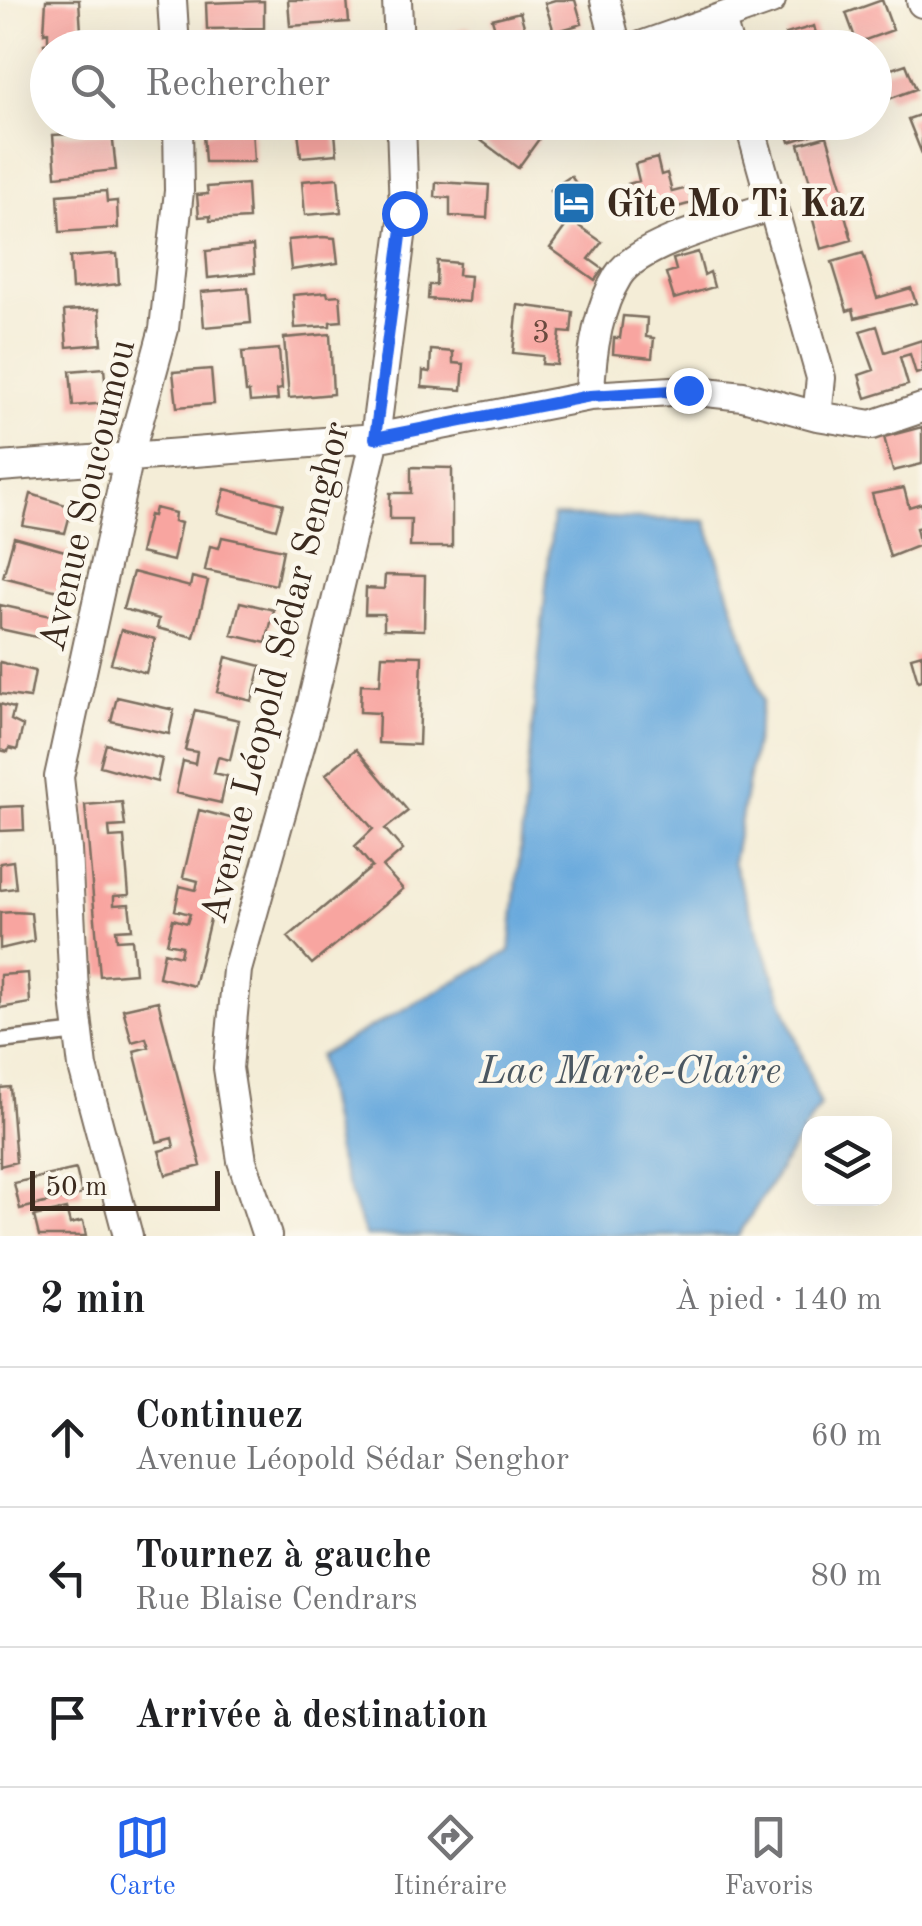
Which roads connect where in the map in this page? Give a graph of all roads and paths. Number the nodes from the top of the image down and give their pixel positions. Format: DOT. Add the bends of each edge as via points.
graph roads {
  1 [pos="172,0"];
  2 [pos="397,0"];
  3 [pos="605,0"];
  4 [pos="772,0"];
  5 [pos="721,19"];
  6 [pos="173,30"];
  7 [pos="398,30"];
  8 [pos="612,30"];
  9 [pos="689,30"];
  10 [pos="724,30"];
  11 [pos="178,140"];
  12 [pos="402,140"];
  13 [pos="754,140"];
  14 [pos="772,206"];
  15 [pos="590,396"];
  16 [pos="922,408"];
  17 [pos="817,416"];
  18 [pos="375,438"];
  19 [pos="129,456"];
  20 [pos="0,467"];
  21 [pos="79,1032"];
  22 [pos="0,1041"];
  23 [pos="128,1236"];
  24 [pos="267,1236"];
  1 -- 6 [label="street"];
  2 -- 7 [label="street"];
  3 -- 8 [label="street"];
  4 -- 5 [label="street"];
  5 -- 9 [label="street"];
  5 -- 10 [label="street"];
  11 -- 19 [label="street, Avenue Soucoumou" via="164,329"];
  12 -- 18 [label="street, Avenue Léopold Sédar Senghor" via="404,213"];
  13 -- 14 [label="street"];
  14 -- 15 [label="street" via="662,243 619,273 594,342"];
  14 -- 17 [label="street" via="821,378"];
  15 -- 17 [label="street" via="688,390"];
  15 -- 18 [label="street"];
  16 -- 17 [label="street" via="872,426"];
  18 -- 19 [label="street"];
  18 -- 24 [label="street, Avenue Léopold Sédar Senghor" via="311,707 237,970 228,1068 242,1162"];
  19 -- 20 [label="street"];
  19 -- 21 [label="street, Avenue Soucoumou" via="60,777"];
  21 -- 22 [label="lane"];
  21 -- 23 [label="street, Avenue Soucoumou"];
}
